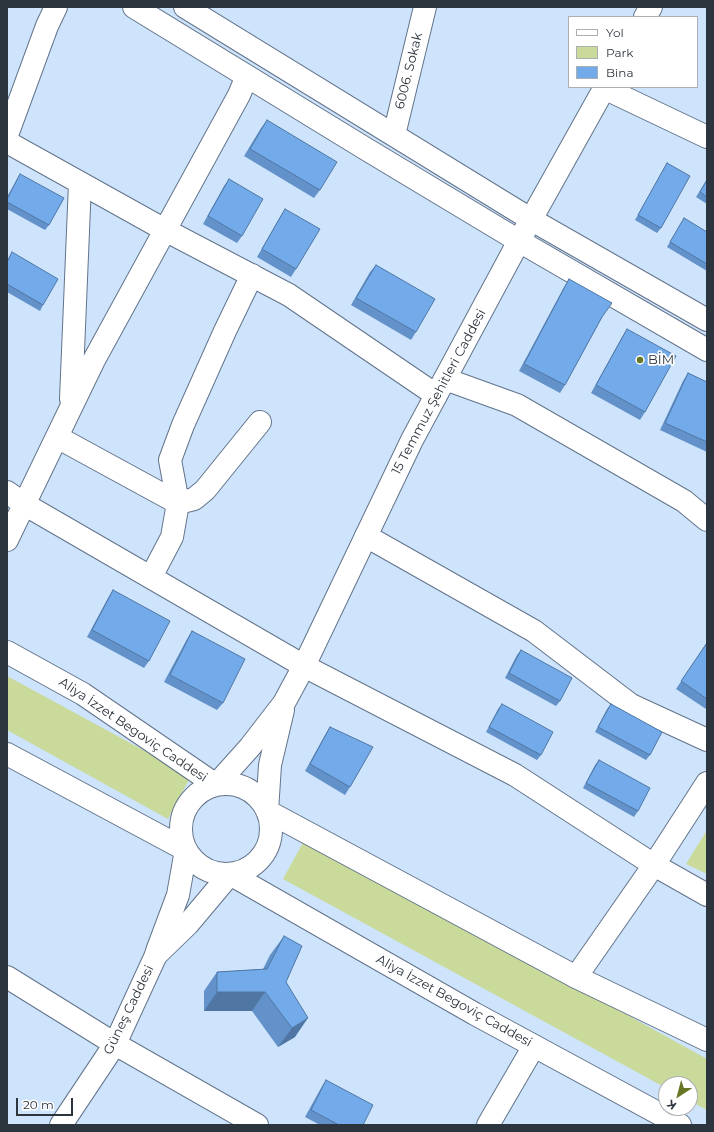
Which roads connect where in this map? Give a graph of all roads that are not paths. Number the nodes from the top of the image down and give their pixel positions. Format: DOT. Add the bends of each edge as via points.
graph roads {
  1 [pos="56,7"];
  2 [pos="134,7"];
  3 [pos="185,7"];
  4 [pos="425,7"];
  5 [pos="651,7"];
  6 [pos="646,16"];
  7 [pos="247,76"];
  8 [pos="604,88"];
  9 [pos="7,135"];
  10 [pos="394,135"];
  11 [pos="707,137"];
  12 [pos="7,142"];
  13 [pos="80,183"];
  14 [pos="532,220"];
  15 [pos="165,230"];
  16 [pos="519,241"];
  17 [pos="252,275"];
  18 [pos="707,320"];
  19 [pos="707,350"];
  20 [pos="441,387"];
  21 [pos="71,408"];
  22 [pos="260,422"];
  23 [pos="57,437"];
  24 [pos="16,498"];
  25 [pos="178,503"];
  26 [pos="707,520"];
  27 [pos="366,536"];
  28 [pos="7,540"];
  29 [pos="150,576"];
  30 [pos="7,652"];
  31 [pos="304,666"];
  32 [pos="284,702"];
  33 [pos="707,740"];
  34 [pos="8,758"];
  35 [pos="707,783"];
  36 [pos="216,785"];
  37 [pos="267,811"];
  38 [pos="186,850"];
  39 [pos="654,864"];
  40 [pos="230,874"];
  41 [pos="707,894"];
  42 [pos="156,955"];
  43 [pos="7,977"];
  44 [pos="576,977"];
  45 [pos="707,1040"];
  46 [pos="115,1044"];
  47 [pos="534,1046"];
  48 [pos="61,1125"];
  49 [pos="257,1125"];
  50 [pos="488,1125"];
  51 [pos="680,1125"];
  1 -- 9 [label="street"];
  2 -- 7 [label="street"];
  3 -- 10 [label="street"];
  4 -- 10 [label="street, 6006. Sokak"];
  5 -- 6 [label="street"];
  7 -- 15 [label="street"];
  7 -- 16 [label="street"];
  8 -- 11 [label="street"];
  8 -- 14 [label="street, 15 Temmuz Şehitleri Caddesi"];
  10 -- 14 [label="street"];
  12 -- 13 [label="street"];
  13 -- 15 [label="street"];
  13 -- 21 [label="street"];
  14 -- 16 [label="street, 15 Temmuz Şehitleri Caddesi"];
  14 -- 18 [label="street"];
  15 -- 17 [label="street"];
  15 -- 21 [label="street" via="94,360"];
  16 -- 19 [label="street"];
  16 -- 20 [label="street, 15 Temmuz Şehitleri Caddesi"];
  17 -- 20 [label="street"];
  17 -- 25 [label="street" via="170,460"];
  20 -- 26 [label="street" via="517,405 684,501"];
  20 -- 27 [label="street, 15 Temmuz Şehitleri Caddesi" via="412,440"];
  21 -- 23 [label="street"];
  22 -- 25 [label="street" via="205,490 194,499"];
  23 -- 24 [label="street"];
  23 -- 25 [label="street"];
  24 -- 28 [label="street"];
  24 -- 29 [label="street"];
  25 -- 29 [label="street" via="172,537"];
  27 -- 31 [label="street, 15 Temmuz Şehitleri Caddesi"];
  27 -- 33 [label="street" via="534,631 631,705"];
  29 -- 31 [label="street"];
  30 -- 36 [label="street, Aliya İzzet Begoviç Caddesi" via="83,694"];
  31 -- 32 [label="street, 15 Temmuz Şehitleri Caddesi"];
  31 -- 39 [label="street" via="515,776"];
  32 -- 36 [label="street" via="250,747"];
  32 -- 37 [label="street" via="270,765"];
  34 -- 38 [label="street"];
  35 -- 39 [label="street"];
  36 -- 37 [label="street" via="228,783 246,789 262,802"];
  36 -- 38 [label="street" via="203,790 192,799 185,810 181,824"];
  37 -- 40 [label="street" via="271,825 270,839 265,852 256,863 244,871"];
  37 -- 44 [label="street"];
  38 -- 40 [label="street" via="204,869 217,874"];
  38 -- 42 [label="street, Güneş Caddesi" via="178,895"];
  39 -- 41 [label="street"];
  39 -- 44 [label="street"];
  40 -- 42 [label="street" via="188,924"];
  40 -- 47 [label="street, Aliya İzzet Begoviç Caddesi"];
  42 -- 46 [label="street, Güneş Caddesi"];
  43 -- 46 [label="street"];
  44 -- 45 [label="street"];
  46 -- 48 [label="street, Güneş Caddesi"];
  46 -- 49 [label="street"];
  47 -- 50 [label="street"];
  47 -- 51 [label="street, Aliya İzzet Begoviç Caddesi"];
}
